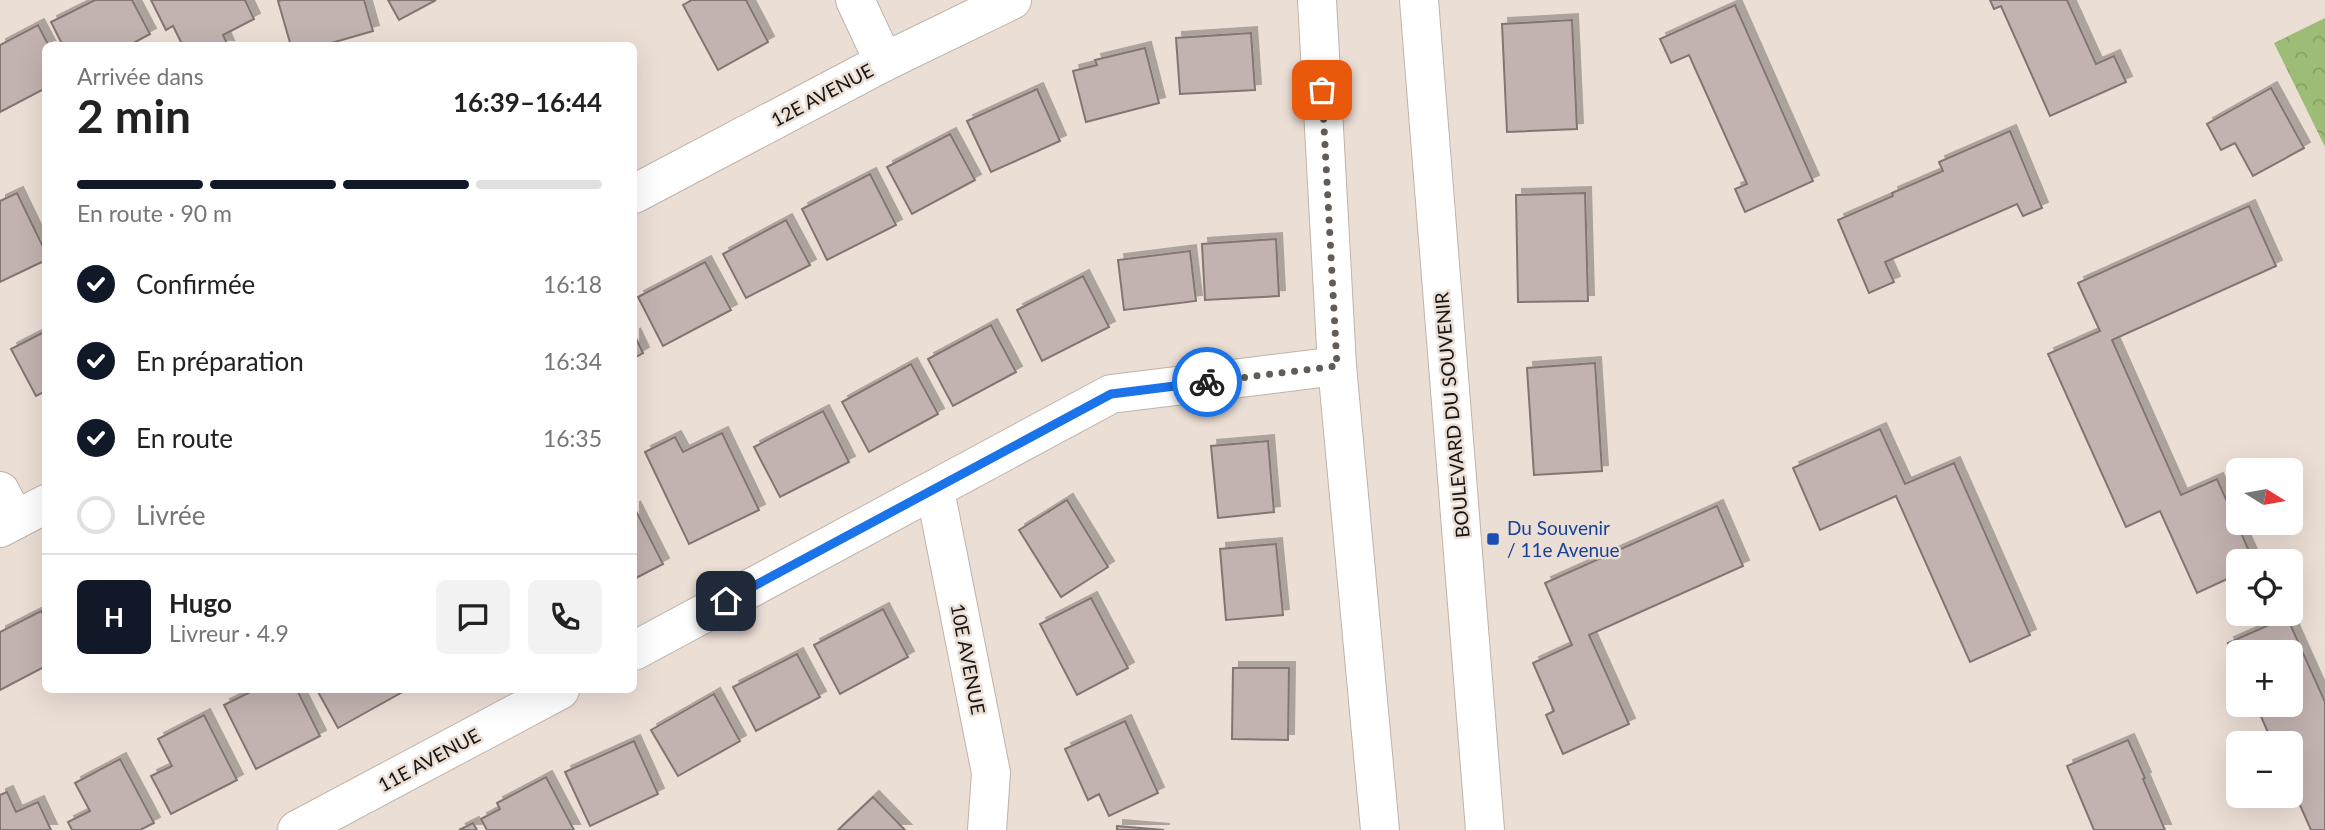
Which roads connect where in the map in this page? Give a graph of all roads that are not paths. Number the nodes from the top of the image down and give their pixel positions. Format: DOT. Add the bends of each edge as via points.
graph roads {
  1 [pos="855,0"];
  2 [pos="1012,0"];
  3 [pos="1317,0"];
  4 [pos="1419,0"];
  5 [pos="884,62"];
  6 [pos="637,192"];
  7 [pos="1337,366"];
  8 [pos="935,490"];
  9 [pos="637,648"];
  10 [pos="554,693"];
  11 [pos="297,830"];
  12 [pos="988,830"];
  13 [pos="1380,830"];
  14 [pos="1485,830"];
  1 -- 5 [label="street"];
  2 -- 5 [label="street, 12E AVENUE"];
  3 -- 7 [label="street"];
  4 -- 14 [label="street, BOULEVARD DU SOUVENIR"];
  5 -- 6 [label="street, 12E AVENUE"];
  7 -- 8 [label="street" via="1111,394"];
  7 -- 13 [label="street"];
  8 -- 9 [label="street"];
  8 -- 12 [label="street, 10E AVENUE" via="991,773"];
  10 -- 11 [label="street, 11E AVENUE"];
}
